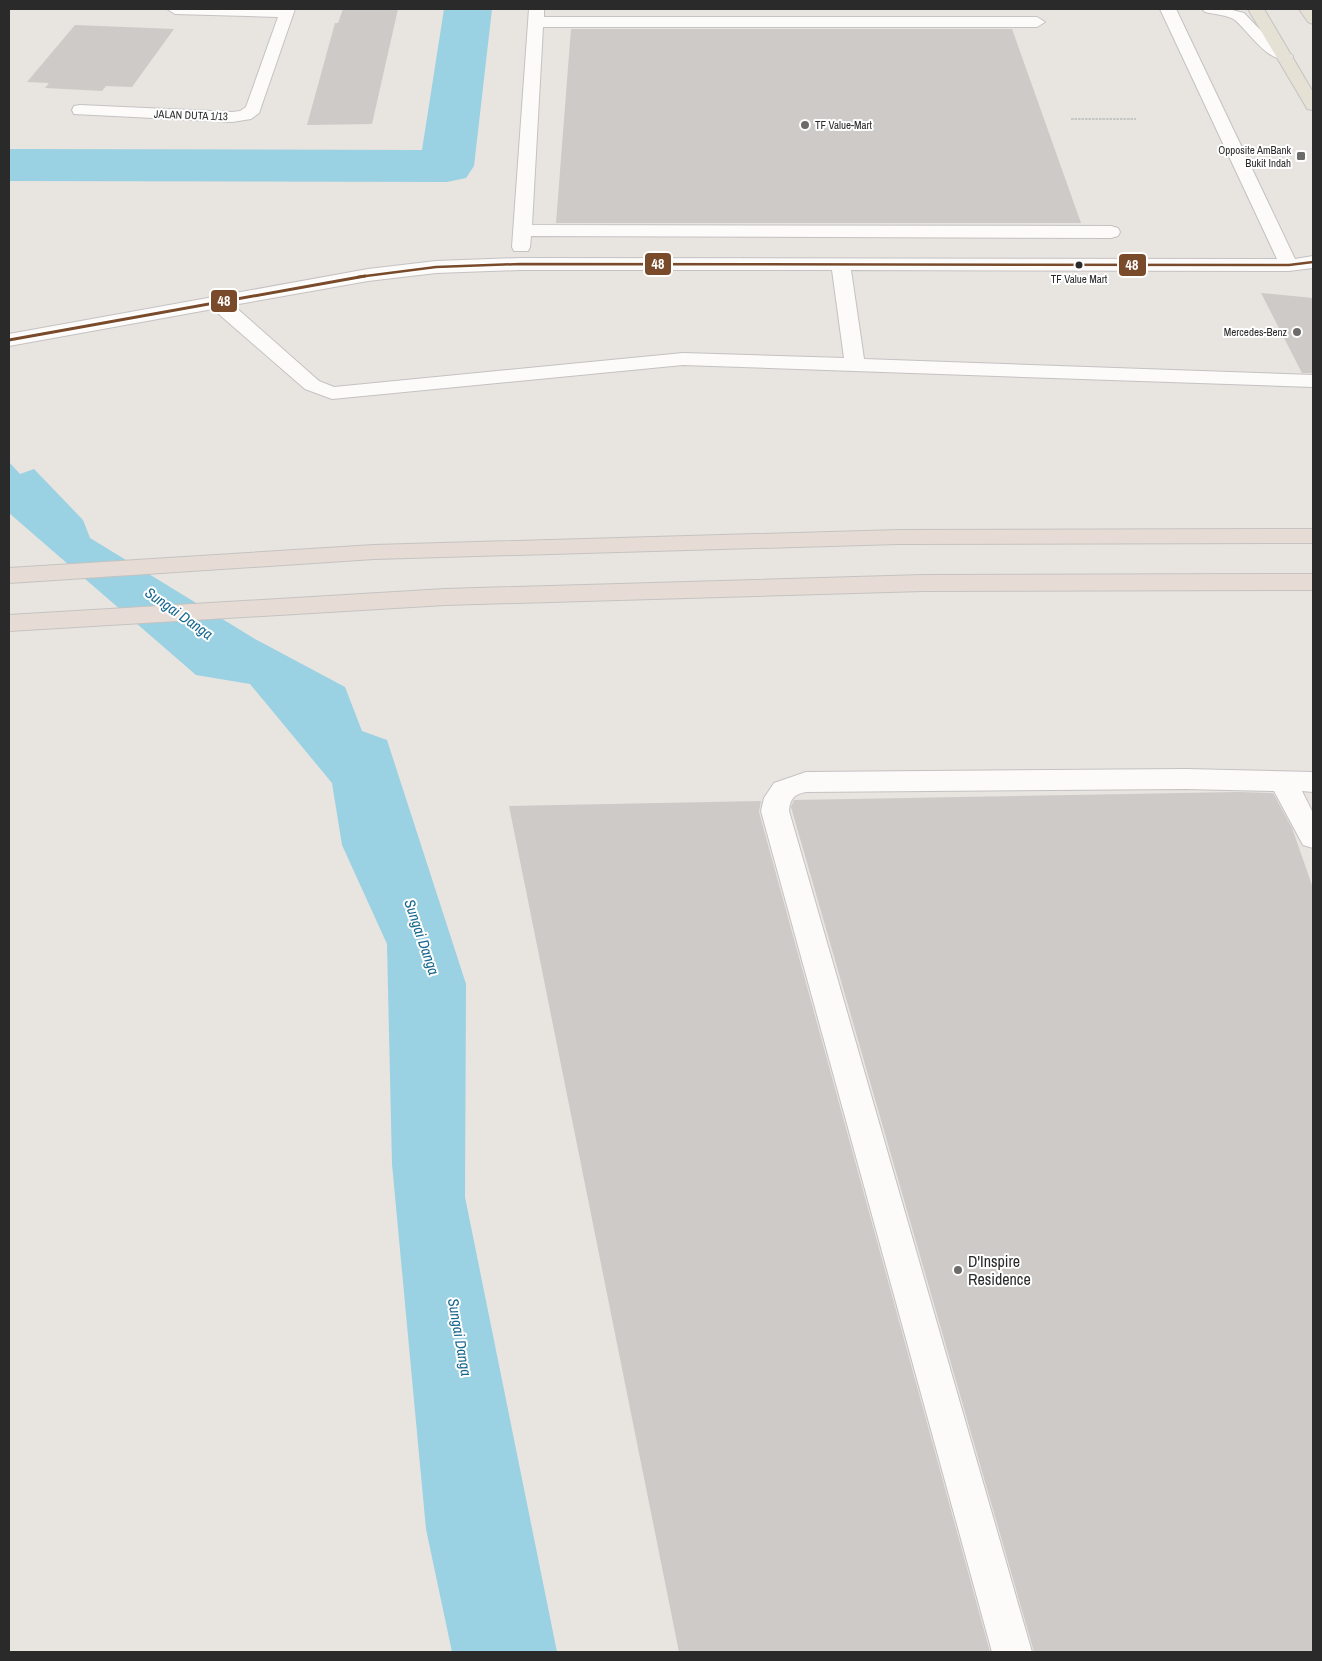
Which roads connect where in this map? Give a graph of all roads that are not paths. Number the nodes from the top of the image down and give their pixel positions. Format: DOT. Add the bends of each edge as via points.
graph roads {
  1 [pos="175,9"];
  2 [pos="1168,9"];
  3 [pos="1210,9"];
  4 [pos="1256,9"];
  5 [pos="1307,9"];
  6 [pos="287,11"];
  7 [pos="536,16"];
  8 [pos="724,16"];
  9 [pos="1313,19"];
  10 [pos="1037,22"];
  11 [pos="1285,56"];
  12 [pos="1313,105"];
  13 [pos="80,110"];
  14 [pos="522,230"];
  15 [pos="1111,232"];
  16 [pos="1313,262"];
  17 [pos="520,264"];
  18 [pos="841,264"];
  19 [pos="1289,265"];
  20 [pos="1313,270"];
  21 [pos="216,301"];
  22 [pos="9,340"];
  23 [pos="855,366"];
  24 [pos="1313,381"];
  25 [pos="1313,536"];
  26 [pos="9,576"];
  27 [pos="1313,582"];
  28 [pos="9,623"];
  29 [pos="1282,780"];
  30 [pos="1313,782"];
  31 [pos="1313,838"];
  32 [pos="1012,1652"];
  1 -- 6 [label="street"];
  2 -- 19 [label="street"];
  3 -- 11 [label="street" via="1239,16 1262,40"];
  4 -- 11 [label="main road"];
  5 -- 9 [label="main road"];
  6 -- 13 [label="street, JALAN DUTA 1/13" via="253,109 245,115"];
  7 -- 8 [label="street"];
  7 -- 14 [label="street"];
  8 -- 10 [label="street"];
  11 -- 12 [label="main road"];
  14 -- 15 [label="street"];
  14 -- 17 [label="street"];
  16 -- 19 [label="street"];
  17 -- 18 [label="street"];
  17 -- 21 [label="street" via="436,266"];
  18 -- 19 [label="street"];
  18 -- 23 [label="street"];
  19 -- 20 [label="street"];
  21 -- 22 [label="street"];
  21 -- 23 [label="street" via="312,385 332,392 682,359"];
  23 -- 24 [label="street"];
  25 -- 26 [label="highway" via="899,536 374,552"];
  27 -- 28 [label="highway" via="924,583 445,597"];
  29 -- 30 [label="street"];
  29 -- 31 [label="street"];
  29 -- 32 [label="street" via="806,782 792,784 775,800 775,811"];
}
